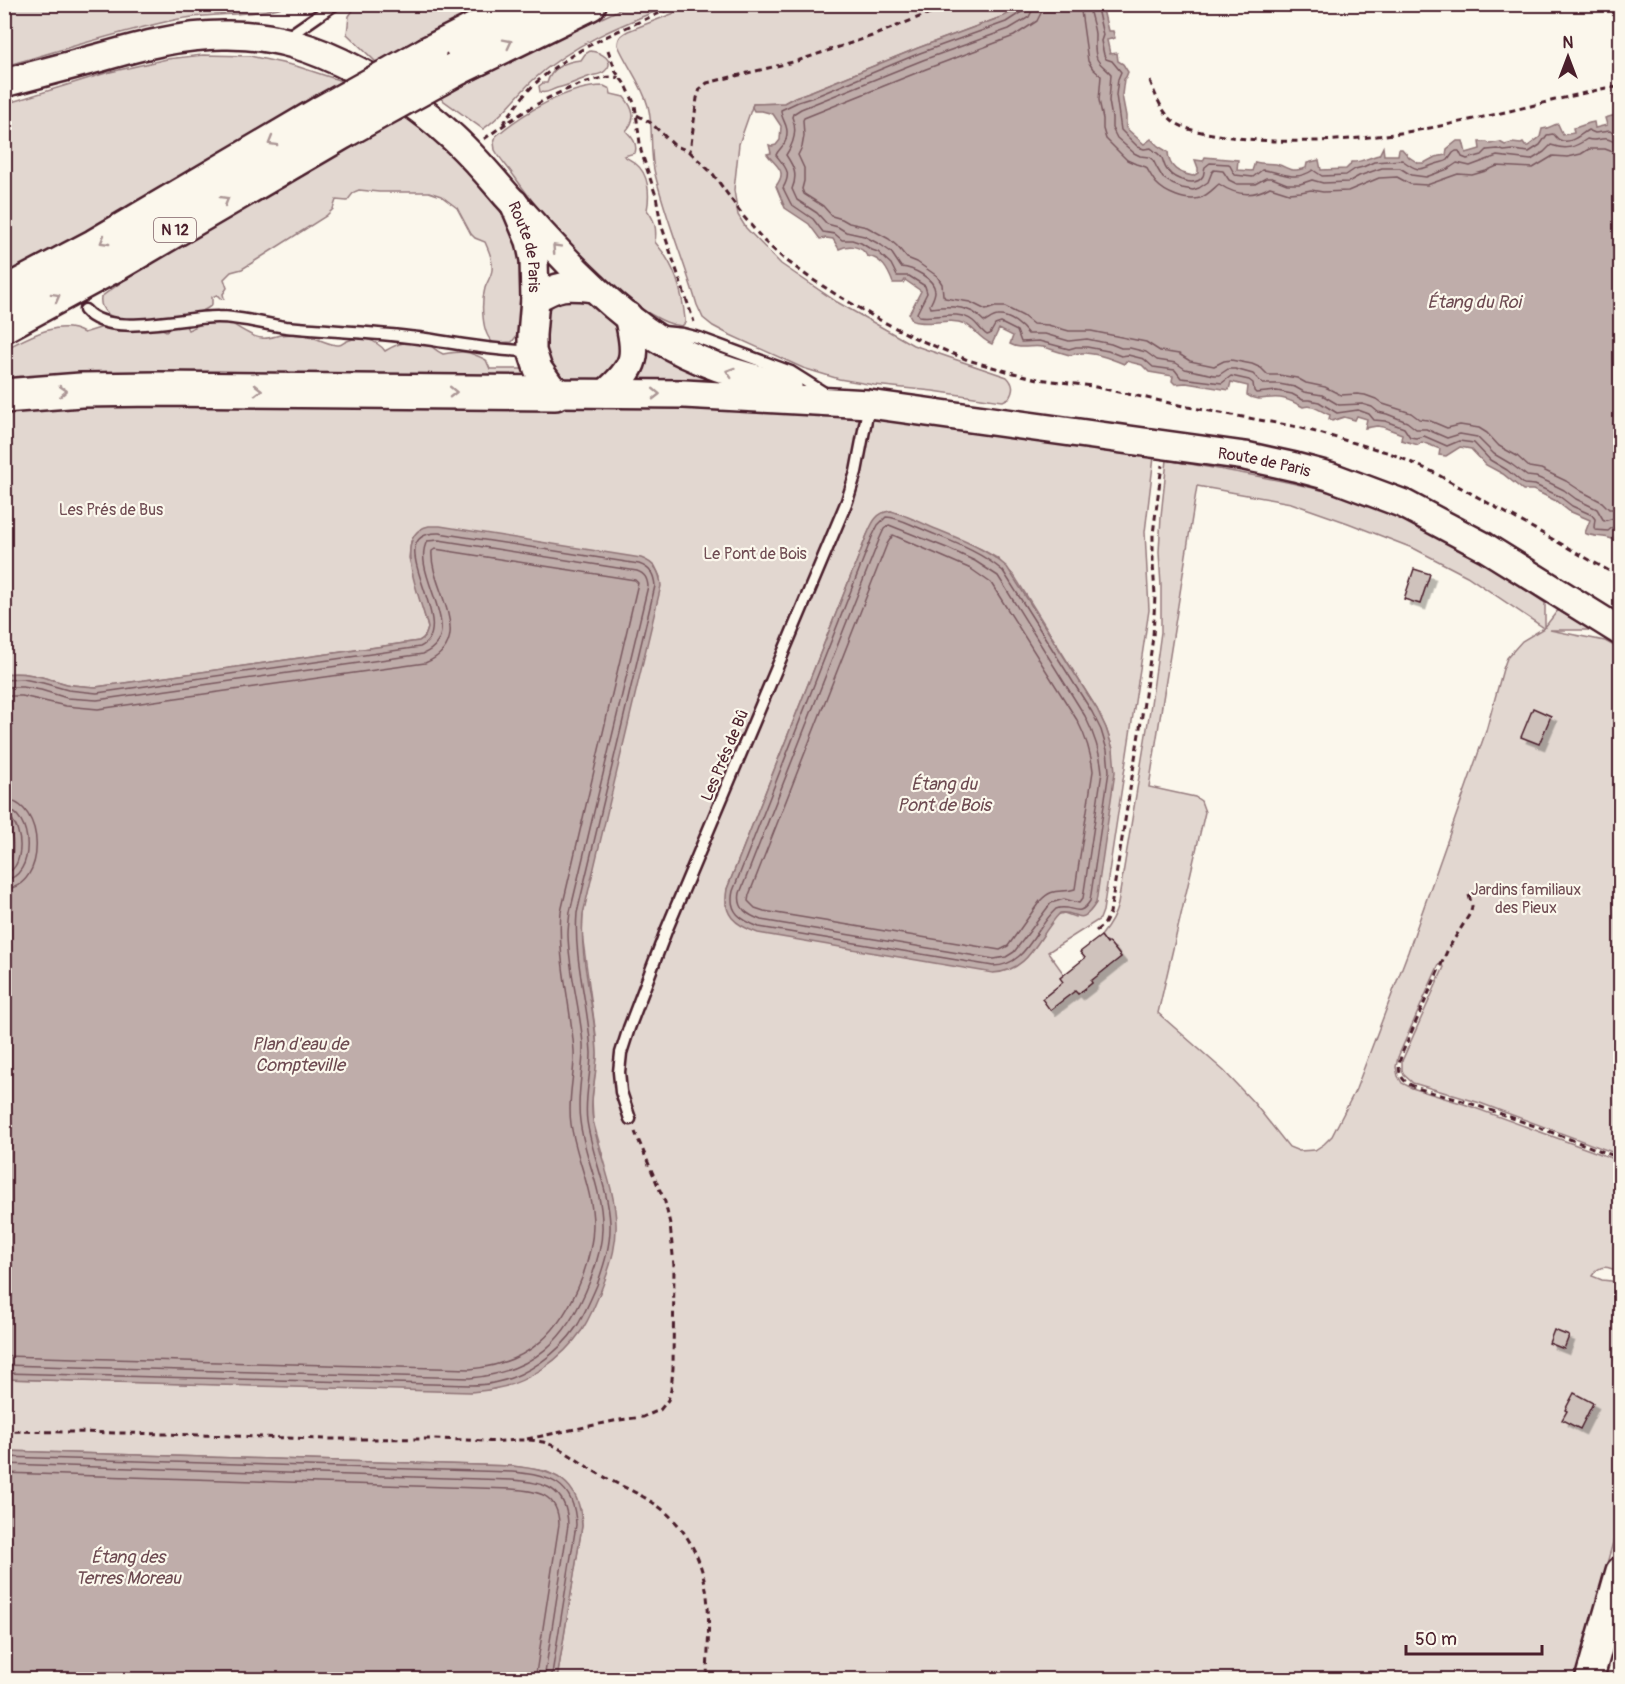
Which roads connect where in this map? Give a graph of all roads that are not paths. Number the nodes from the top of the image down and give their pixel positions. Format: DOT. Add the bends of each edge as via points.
graph roads {
  1 [pos="335,4"];
  2 [pos="526,4"];
  3 [pos="589,4"];
  4 [pos="283,40"];
  5 [pos="443,61"];
  6 [pos="4,83"];
  7 [pos="333,122"];
  8 [pos="514,203"];
  9 [pos="594,288"];
  10 [pos="4,294"];
  11 [pos="535,299"];
  12 [pos="85,310"];
  13 [pos="637,324"];
  14 [pos="4,325"];
  15 [pos="532,351"];
  16 [pos="555,393"];
  17 [pos="606,393"];
  18 [pos="826,395"];
  19 [pos="4,396"];
  20 [pos="868,404"];
  21 [pos="1620,631"];
  22 [pos="630,1119"];
  23 [pos="1620,1571"];
  24 [pos="1589,1680"];
  1 -- 4 [label="lane"];
  2 -- 5 [label="highway, N 12"];
  5 -- 3 [label="highway, N 12, one-way"];
  4 -- 6 [label="street" via="224,35 180,38"];
  4 -- 8 [label="street" via="325,54 400,95 458,142"];
  5 -- 7 [label="highway, N 12, bridge"];
  7 -- 10 [label="highway, N 12, one-way"];
  14 -- 7 [label="highway, N 12, one-way" via="118,263"];
  9 -- 8 [label="street, Route de Paris, one-way"];
  8 -- 11 [label="street, Route de Paris" via="533,250"];
  9 -- 11 [label="street" via="560,286"];
  9 -- 13 [label="street, Route de Paris"];
  11 -- 15 [label="street, Route de Paris"];
  12 -- 15 [label="lane" via="113,323 219,317"];
  13 -- 17 [label="street" via="628,371"];
  13 -- 18 [label="lane" via="699,338 791,372"];
  18 -- 13 [label="street, Route de Paris, one-way" via="724,370"];
  15 -- 16 [label="street, Route de Paris" via="538,369"];
  16 -- 17 [label="street, Route de Paris"];
  19 -- 16 [label="highway, one-way" via="158,389"];
  17 -- 20 [label="street, Route de Paris, one-way"];
  18 -- 20 [label="street, Route de Paris"];
  20 -- 21 [label="street, Route de Paris" via="1295,466 1404,504 1485,547"];
  20 -- 22 [label="lane, Les Prés de Bû" via="856,472 843,511 624,1040 620,1082"];
  23 -- 24 [label="street"];
}
